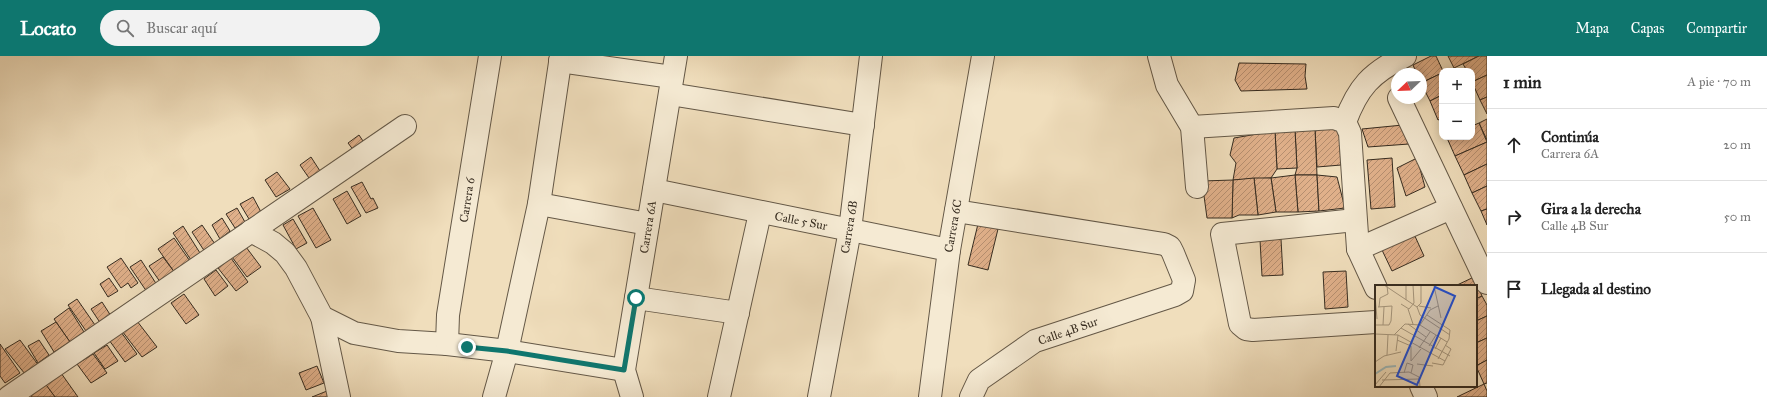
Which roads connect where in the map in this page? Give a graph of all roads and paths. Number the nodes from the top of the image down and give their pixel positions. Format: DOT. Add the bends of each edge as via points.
graph roads {
  1 [pos="490,56"];
  2 [pos="676,56"];
  3 [pos="872,56"];
  4 [pos="983,56"];
  5 [pos="1159,56"];
  6 [pos="560,59"];
  7 [pos="1396,61"];
  8 [pos="671,85"];
  9 [pos="1402,104"];
  10 [pos="1345,122"];
  11 [pos="863,125"];
  12 [pos="405,126"];
  13 [pos="1192,127"];
  14 [pos="1197,188"];
  15 [pos="654,190"];
  16 [pos="539,204"];
  17 [pos="1451,208"];
  18 [pos="956,211"];
  19 [pos="760,213"];
  20 [pos="1355,220"];
  21 [pos="648,224"];
  22 [pos="850,230"];
  23 [pos="251,231"];
  24 [pos="1358,249"];
  25 [pos="949,250"];
  26 [pos="1487,283"];
  27 [pos="1375,286"];
  28 [pos="636,298"];
  29 [pos="738,313"];
  30 [pos="322,317"];
  31 [pos="1375,322"];
  32 [pos="447,344"];
  33 [pos="507,351"];
  34 [pos="624,370"];
  35 [pos="1421,387"];
  36 [pos="9,397"];
  37 [pos="339,397"];
  38 [pos="494,397"];
  39 [pos="632,397"];
  40 [pos="719,397"];
  41 [pos="820,397"];
  42 [pos="930,397"];
  43 [pos="971,397"];
  44 [pos="1426,397"];
  1 -- 32 [label="street, Carrera 6" via="448,315"];
  2 -- 8 [label="street, Carrera 6A"];
  3 -- 11 [label="street, Carrera 6B"];
  4 -- 18 [label="street, Carrera 6C"];
  5 -- 13 [label="street" via="1167,85"];
  6 -- 8 [label="street"];
  6 -- 16 [label="street"];
  7 -- 10 [label="street" via="1367,80 1352,104"];
  8 -- 11 [label="street"];
  8 -- 15 [label="street, Carrera 6A"];
  9 -- 17 [label="street"];
  10 -- 13 [label="street" via="1334,118"];
  10 -- 20 [label="street" via="1350,133"];
  11 -- 22 [label="street, Carrera 6B"];
  12 -- 23 [label="street"];
  13 -- 14 [label="street"];
  15 -- 19 [label="street, Calle 5 Sur"];
  15 -- 21 [label="street, Carrera 6A"];
  16 -- 21 [label="street"];
  16 -- 33 [label="street"];
  17 -- 24 [label="street"];
  17 -- 26 [label="street"];
  18 -- 25 [label="street, Carrera 6C"];
  18 -- 43 [label="street, Calle 4B Sur" via="1164,244 1170,247 1184,280 1182,291 1175,295 1035,341 979,380"];
  19 -- 22 [label="street, Calle 5 Sur"];
  19 -- 29 [label="street"];
  20 -- 24 [label="street"];
  20 -- 31 [label="street" via="1222,234 1240,324 1246,329"];
  21 -- 28 [label="street, Carrera 6A"];
  22 -- 25 [label="street, Calle 5 Sur"];
  22 -- 41 [label="street, Carrera 6B"];
  23 -- 30 [label="street" via="273,243 284,253 296,268"];
  23 -- 36 [label="street"];
  24 -- 27 [label="street"];
  25 -- 42 [label="street, Carrera 6C"];
  28 -- 29 [label="street"];
  28 -- 34 [label="street, Carrera 6A"];
  29 -- 40 [label="street"];
  30 -- 32 [label="street" via="354,333 398,341"];
  30 -- 37 [label="street"];
  32 -- 33 [label="street"];
  33 -- 34 [label="street"];
  33 -- 38 [label="street"];
  34 -- 39 [label="street, Carrera 6A"];
  35 -- 44 [label="street"];
}
